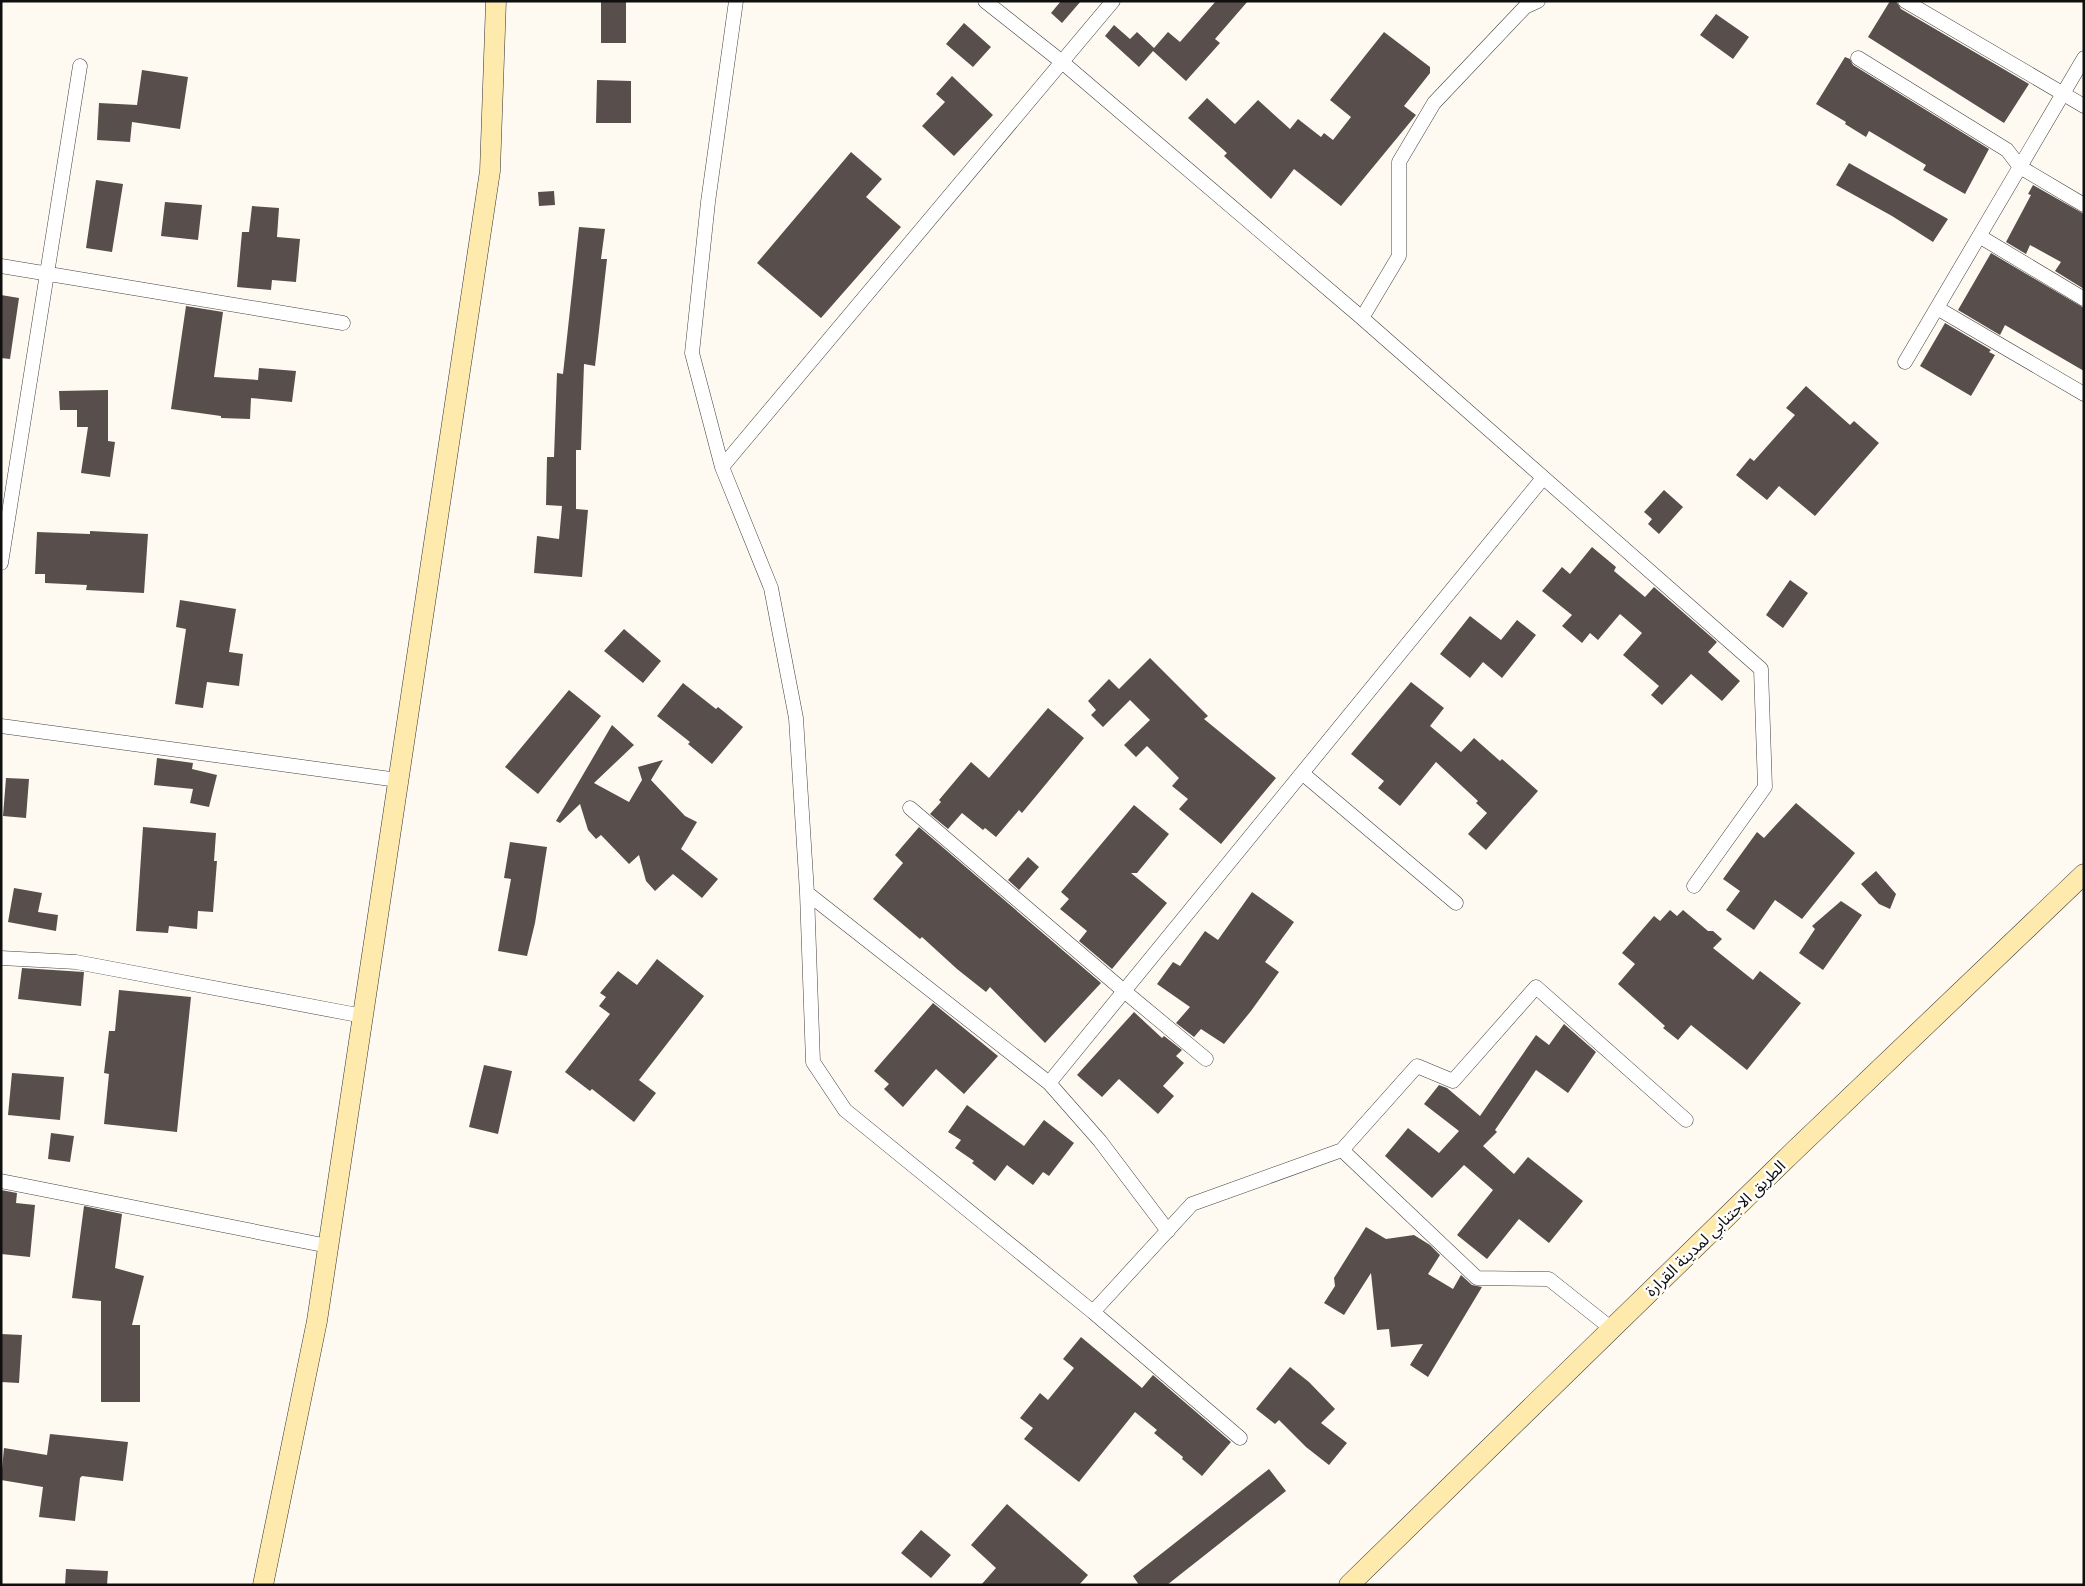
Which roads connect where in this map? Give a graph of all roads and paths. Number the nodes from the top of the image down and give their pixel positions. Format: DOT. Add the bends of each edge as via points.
graph roads {
  1 [pos="496,1"];
  2 [pos="736,1"];
  3 [pos="985,1"];
  4 [pos="1113,1"];
  5 [pos="1538,1"];
  6 [pos="1905,1"];
  7 [pos="1858,58"];
  8 [pos="2084,58"];
  9 [pos="1062,62"];
  10 [pos="80,66"];
  11 [pos="2063,94"];
  12 [pos="2084,106"];
  13 [pos="2020,167"];
  14 [pos="2084,205"];
  15 [pos="1979,236"];
  16 [pos="1,266"];
  17 [pos="47,273"];
  18 [pos="2084,299"];
  19 [pos="1937,308"];
  20 [pos="1362,318"];
  21 [pos="343,323"];
  22 [pos="1905,362"];
  23 [pos="2084,394"];
  24 [pos="722,467"];
  25 [pos="1543,478"];
  26 [pos="1,563"];
  27 [pos="1,726"];
  28 [pos="1302,773"];
  29 [pos="398,780"];
  30 [pos="910,808"];
  31 [pos="2084,874"];
  32 [pos="1694,886"];
  33 [pos="807,893"];
  34 [pos="1456,903"];
  35 [pos="1,958"];
  36 [pos="1124,991"];
  37 [pos="363,1016"];
  38 [pos="1206,1059"];
  39 [pos="1049,1083"];
  40 [pos="1686,1120"];
  41 [pos="1342,1150"];
  42 [pos="1,1181"];
  43 [pos="1168,1231"];
  44 [pos="328,1246"];
  45 [pos="1093,1312"];
  46 [pos="1612,1329"];
  47 [pos="1240,1438"];
  48 [pos="263,1585"];
  49 [pos="1349,1585"];
  1 -- 29 [label="main road" via="490,172"];
  2 -- 24 [label="street" via="708,202 692,353"];
  3 -- 9 [label="street"];
  4 -- 9 [label="street"];
  5 -- 20 [label="street" via="1525,7 1434,103 1399,162 1399,256"];
  6 -- 11 [label="street"];
  7 -- 13 [label="street" via="2007,150"];
  8 -- 11 [label="street"];
  9 -- 20 [label="street"];
  9 -- 24 [label="street"];
  10 -- 17 [label="street"];
  11 -- 12 [label="street"];
  11 -- 13 [label="street"];
  13 -- 14 [label="street"];
  13 -- 15 [label="street"];
  15 -- 18 [label="street"];
  15 -- 19 [label="street"];
  16 -- 17 [label="street"];
  17 -- 21 [label="street"];
  17 -- 26 [label="street"];
  19 -- 22 [label="street"];
  19 -- 23 [label="street"];
  20 -- 25 [label="street"];
  24 -- 33 [label="street" via="770,588 796,718"];
  25 -- 28 [label="street"];
  25 -- 32 [label="street" via="1761,669 1765,787"];
  27 -- 29 [label="street"];
  28 -- 34 [label="street"];
  28 -- 36 [label="street"];
  29 -- 37 [label="main road"];
  30 -- 36 [label="street"];
  31 -- 46 [label="main road, الطريق الاجتنابي لمدينة القرارة"];
  33 -- 39 [label="street"];
  33 -- 45 [label="street" via="812,1062 845,1110"];
  35 -- 37 [label="street" via="76,962"];
  36 -- 38 [label="street"];
  36 -- 39 [label="street"];
  37 -- 44 [label="main road"];
  39 -- 43 [label="street" via="1100,1141"];
  40 -- 41 [label="street" via="1536,987 1454,1081 1417,1066"];
  41 -- 43 [label="street" via="1192,1204"];
  41 -- 46 [label="street" via="1477,1278 1549,1279"];
  42 -- 44 [label="street"];
  43 -- 45 [label="street"];
  44 -- 48 [label="main road"];
  45 -- 47 [label="street"];
  46 -- 49 [label="main road, الطريق الاجتنابي لمدينة القرارة"];
}
